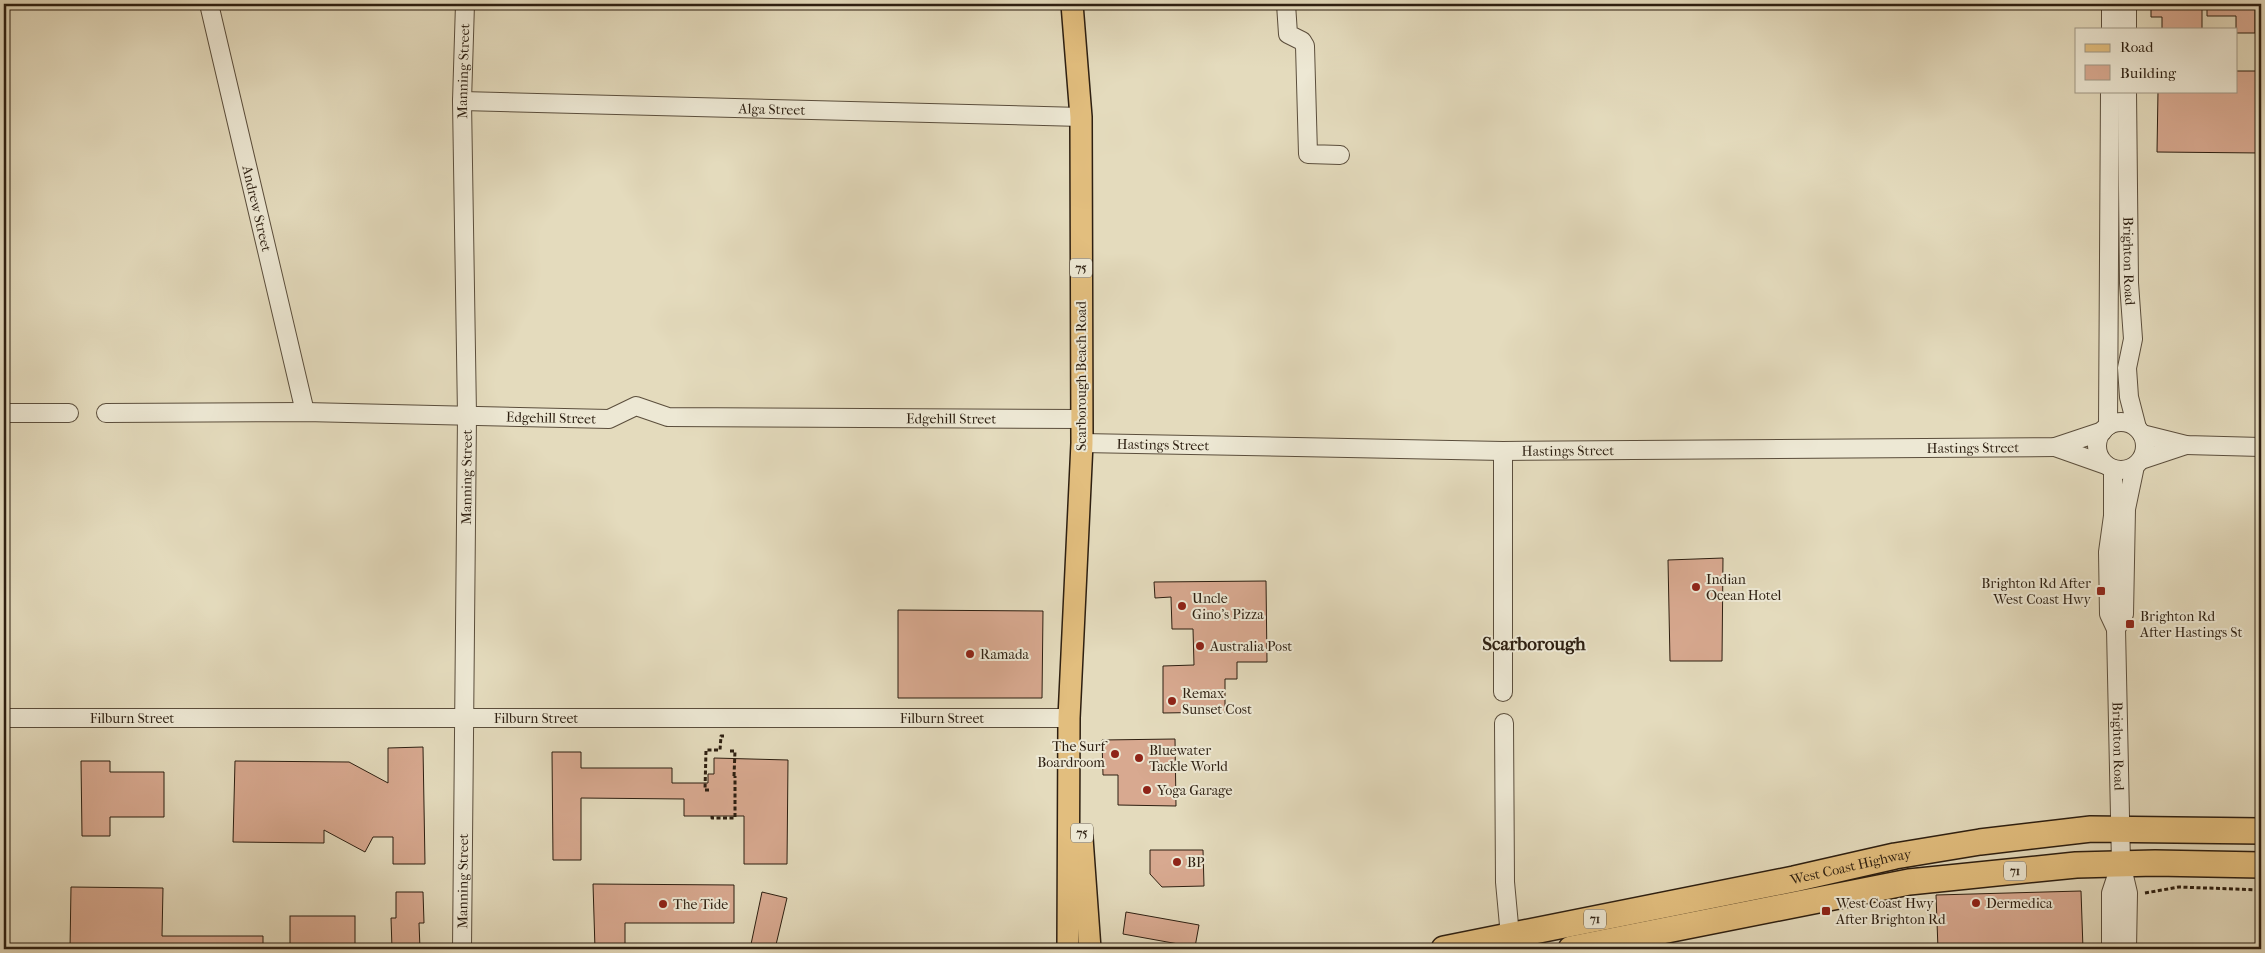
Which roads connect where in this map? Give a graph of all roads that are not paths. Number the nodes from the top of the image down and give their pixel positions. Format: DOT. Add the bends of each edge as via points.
graph roads {
  1 [pos="209,4"];
  2 [pos="465,4"];
  3 [pos="1072,4"];
  4 [pos="1286,4"];
  5 [pos="2111,4"];
  6 [pos="2127,4"];
  7 [pos="2111,28"];
  8 [pos="2127,28"];
  9 [pos="2110,92"];
  10 [pos="2127,92"];
  11 [pos="462,101"];
  12 [pos="1081,117"];
  13 [pos="1340,155"];
  14 [pos="305,412"];
  15 [pos="69,413"];
  16 [pos="106,413"];
  17 [pos="4,414"];
  18 [pos="467,415"];
  19 [pos="1082,418"];
  20 [pos="2106,428"];
  21 [pos="2140,431"];
  22 [pos="1082,442"];
  23 [pos="2186,445"];
  24 [pos="2054,447"];
  25 [pos="2261,447"];
  26 [pos="1503,451"];
  27 [pos="2138,463"];
  28 [pos="2109,467"];
  29 [pos="2116,629"];
  30 [pos="1503,692"];
  31 [pos="4,718"];
  32 [pos="465,718"];
  33 [pos="1069,718"];
  34 [pos="1504,723"];
  35 [pos="2120,829"];
  36 [pos="2261,831"];
  37 [pos="2121,863"];
  38 [pos="2261,864"];
  39 [pos="1510,936"];
  40 [pos="462,949"];
  41 [pos="1068,949"];
  42 [pos="1090,949"];
  43 [pos="1444,949"];
  44 [pos="1572,949"];
  45 [pos="2111,949"];
  46 [pos="2127,949"];
  1 -- 14 [label="street, Andrew Street"];
  2 -- 11 [label="street, Manning Street"];
  3 -- 12 [label="main road, Scarborough Beach Road / 75"];
  4 -- 13 [label="street" via="1288,34 1305,46 1308,154"];
  5 -- 7 [label="street"];
  6 -- 8 [label="street"];
  9 -- 20 [label="street, Brighton Road"];
  10 -- 21 [label="street, Brighton Road" via="2129,283 2133,339 2127,368 2129,397"];
  11 -- 12 [label="street, Alga Street"];
  11 -- 18 [label="street, Manning Street"];
  12 -- 19 [label="main road, Scarborough Beach Road / 75"];
  14 -- 16 [label="street, Edgehill Street"];
  14 -- 18 [label="street, Edgehill Street"];
  15 -- 17 [label="street"];
  18 -- 19 [label="street, Edgehill Street" via="609,418 636,406 668,417"];
  18 -- 32 [label="street, Manning Street"];
  19 -- 22 [label="main road, Scarborough Beach Road / 75"];
  20 -- 21 [label="street" via="2122,422"];
  20 -- 24 [label="street, Hastings Street"];
  20 -- 28 [label="street" via="2098,444 2098,452"];
  21 -- 23 [label="street"];
  21 -- 27 [label="street" via="2146,448"];
  22 -- 26 [label="street, Hastings Street"];
  22 -- 33 [label="main road, Scarborough Beach Road / 75"];
  23 -- 25 [label="street"];
  23 -- 27 [label="street"];
  24 -- 26 [label="street, Hastings Street"];
  24 -- 28 [label="street, Hastings Street"];
  26 -- 30 [label="street"];
  27 -- 28 [label="street" via="2128,470"];
  27 -- 29 [label="street, Brighton Road" via="2126,509 2124,614"];
  28 -- 29 [label="street, Brighton Road" via="2113,516 2108,552 2109,614"];
  29 -- 35 [label="street, Brighton Road"];
  31 -- 32 [label="street, Filburn Street"];
  32 -- 33 [label="street, Filburn Street"];
  32 -- 40 [label="street, Manning Street"];
  33 -- 41 [label="main road, Scarborough Beach Road / 75"];
  33 -- 42 [label="main road, Scarborough Beach Road / 75" via="1081,820"];
  34 -- 39 [label="street" via="1505,882"];
  35 -- 36 [label="highway, West Coast Highway / 71"];
  35 -- 37 [label="street, Brighton Road"];
  35 -- 39 [label="highway, West Coast Highway / 71" via="2045,833 1896,856 1794,880"];
  37 -- 38 [label="highway, West Coast Highway / 71"];
  37 -- 44 [label="highway, West Coast Highway / 71" via="1909,882"];
  37 -- 45 [label="street, Brighton Road" via="2111,893"];
  37 -- 46 [label="street, Brighton Road" via="2128,893"];
  39 -- 43 [label="highway, West Coast Highway / 71"];
}
